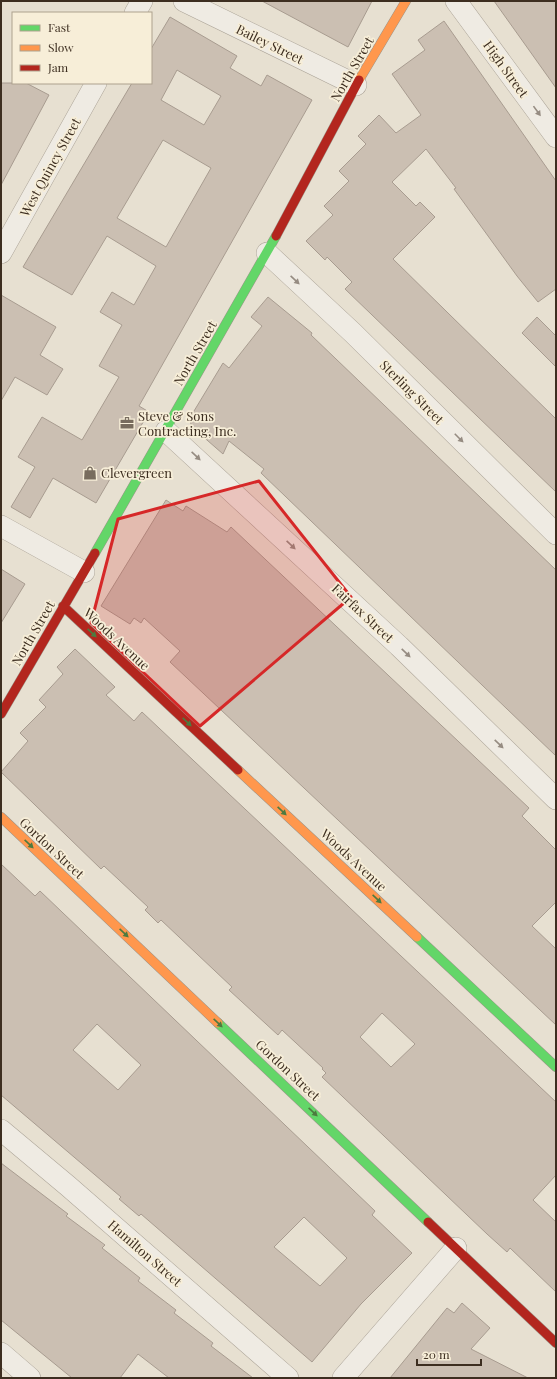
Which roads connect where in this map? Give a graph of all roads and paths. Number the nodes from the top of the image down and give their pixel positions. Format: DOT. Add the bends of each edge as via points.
graph roads {
  1 [pos="142,1"];
  2 [pos="184,1"];
  3 [pos="406,1"];
  4 [pos="456,1"];
  5 [pos="136,12"];
  6 [pos="95,84"];
  7 [pos="356,86"];
  8 [pos="556,138"];
  9 [pos="2,251"];
  10 [pos="267,253"];
  11 [pos="166,431"];
  12 [pos="1,526"];
  13 [pos="556,534"];
  14 [pos="84,572"];
  15 [pos="63,606"];
  16 [pos="1,714"];
  17 [pos="556,799"];
  18 [pos="1,817"];
  19 [pos="556,1067"];
  20 [pos="1,1130"];
  21 [pos="456,1248"];
  22 [pos="556,1343"];
  23 [pos="1,1353"];
  24 [pos="19,1375"];
  25 [pos="288,1378"];
  26 [pos="343,1378"];
  1 -- 5 [label="street"];
  2 -- 7 [label="street, Bailey Street"];
  3 -- 7 [label="street, North Street"];
  4 -- 8 [label="street, High Street, one-way"];
  6 -- 9 [label="street, West Quincy Street"];
  7 -- 10 [label="street, North Street"];
  10 -- 11 [label="street, North Street"];
  10 -- 13 [label="street, Sterling Street, one-way" via="353,333"];
  11 -- 14 [label="street, North Street"];
  11 -- 17 [label="street, Fairfax Street, one-way" via="399,646"];
  12 -- 14 [label="street"];
  14 -- 15 [label="street, North Street"];
  15 -- 16 [label="street, North Street"];
  15 -- 19 [label="street, Woods Avenue, one-way"];
  18 -- 21 [label="street, Gordon Street, one-way"];
  20 -- 25 [label="street, Hamilton Street"];
  21 -- 22 [label="street, Gordon Street"];
  21 -- 26 [label="street"];
  23 -- 24 [label="street"];
}
